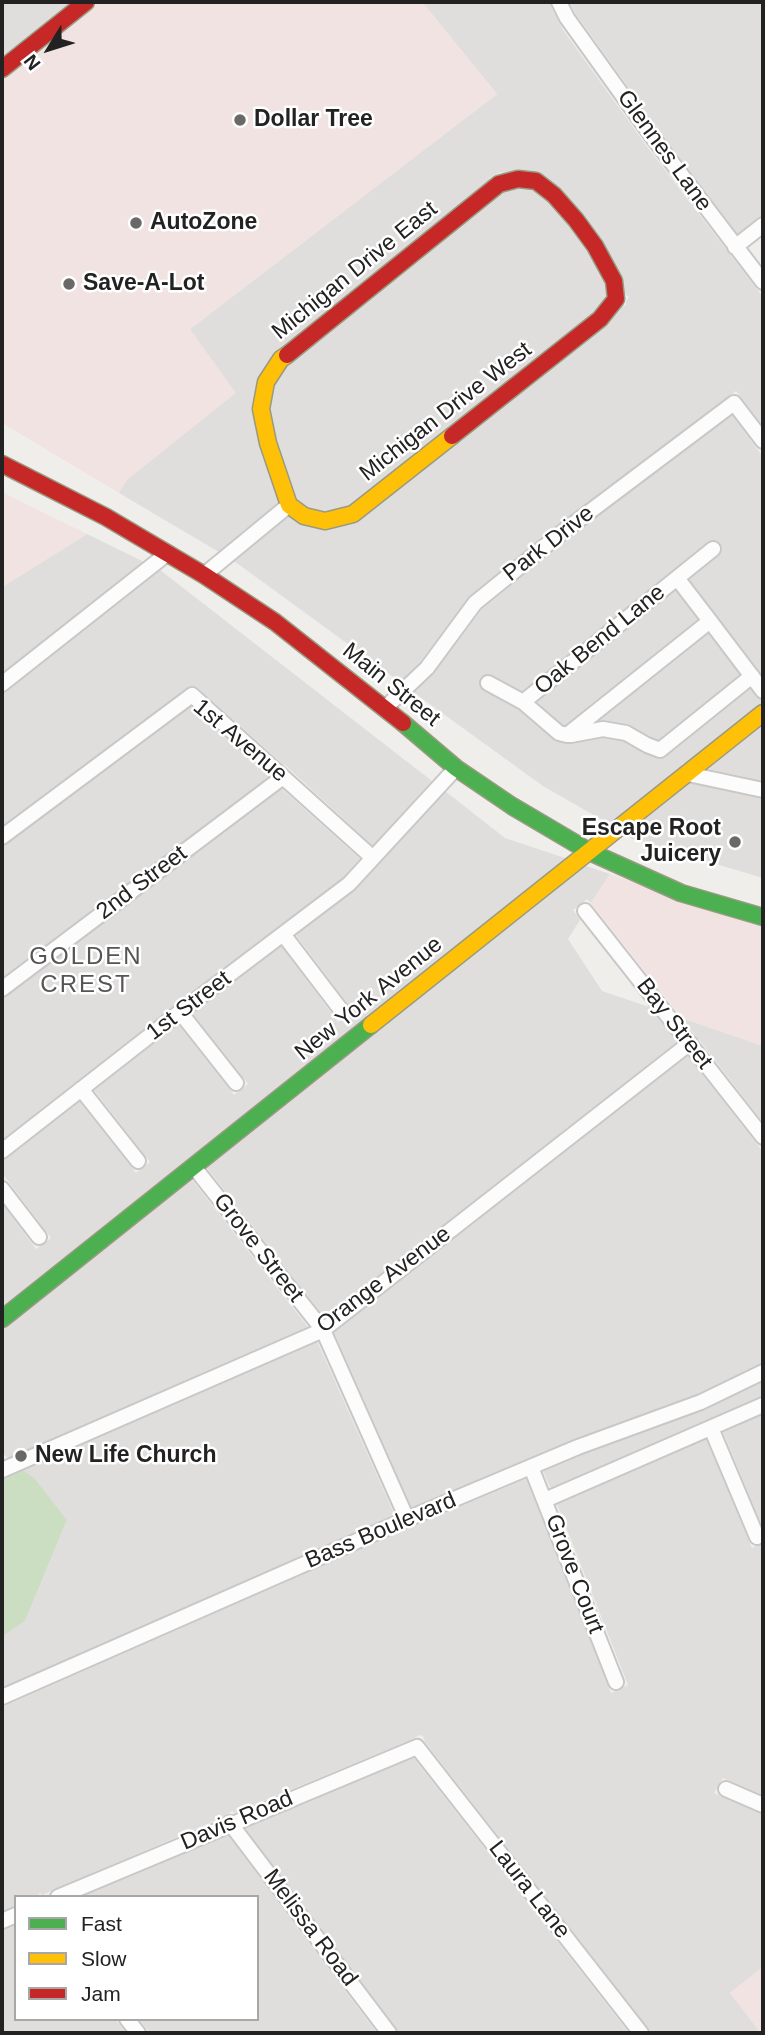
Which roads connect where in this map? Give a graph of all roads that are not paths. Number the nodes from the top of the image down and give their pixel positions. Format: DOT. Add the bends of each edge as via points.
graph roads {
  1 [pos="86,2"];
  2 [pos="559,2"];
  3 [pos="2,69"];
  4 [pos="499,184"];
  5 [pos="763,225"];
  6 [pos="735,247"];
  7 [pos="763,282"];
  8 [pos="763,441"];
  9 [pos="2,464"];
  10 [pos="289,505"];
  11 [pos="713,549"];
  12 [pos="168,553"];
  13 [pos="204,575"];
  14 [pos="677,578"];
  15 [pos="710,621"];
  16 [pos="752,676"];
  17 [pos="488,683"];
  18 [pos="2,684"];
  19 [pos="763,691"];
  20 [pos="523,702"];
  21 [pos="385,708"];
  22 [pos="763,713"];
  23 [pos="567,735"];
  24 [pos="456,768"];
  25 [pos="688,774"];
  26 [pos="283,777"];
  27 [pos="763,790"];
  28 [pos="2,837"];
  29 [pos="590,852"];
  30 [pos="373,858"];
  31 [pos="585,911"];
  32 [pos="763,917"];
  33 [pos="283,934"];
  34 [pos="2,989"];
  35 [pos="341,1010"];
  36 [pos="180,1012"];
  37 [pos="690,1043"];
  38 [pos="236,1083"];
  39 [pos="81,1089"];
  40 [pos="763,1137"];
  41 [pos="2,1151"];
  42 [pos="138,1161"];
  43 [pos="194,1167"];
  44 [pos="2,1189"];
  45 [pos="39,1237"];
  46 [pos="2,1319"];
  47 [pos="323,1330"];
  48 [pos="763,1372"];
  49 [pos="763,1405"];
  50 [pos="711,1428"];
  51 [pos="531,1467"];
  52 [pos="2,1470"];
  53 [pos="545,1500"];
  54 [pos="407,1520"];
  55 [pos="757,1537"];
  56 [pos="616,1682"];
  57 [pos="2,1697"];
  58 [pos="416,1747"];
  59 [pos="726,1789"];
  60 [pos="763,1805"];
  61 [pos="230,1823"];
  62 [pos="63,1895"];
  63 [pos="389,2033"];
  64 [pos="641,2033"];
  1 -- 3 [label="street"];
  2 -- 6 [label="street, Glennes Lane"];
  4 -- 10 [label="street, Michigan Drive East" via="281,359 266,383 261,409"];
  4 -- 10 [label="street, Michigan Drive West" via="536,181 554,195 595,246 614,281 616,299 600,318 353,514 325,521 304,516"];
  5 -- 6 [label="street"];
  6 -- 7 [label="street, Glennes Lane"];
  8 -- 21 [label="street, Park Drive" via="734,403 475,603 427,668"];
  9 -- 12 [label="street, Main Street"];
  10 -- 13 [label="street"];
  11 -- 14 [label="street, Oak Bend Lane"];
  12 -- 13 [label="street, Main Street"];
  12 -- 18 [label="street"];
  13 -- 21 [label="street, Main Street" via="275,622"];
  14 -- 15 [label="street, Oak Bend Lane"];
  14 -- 20 [label="street, Oak Bend Lane"];
  15 -- 16 [label="street, Oak Bend Lane"];
  15 -- 23 [label="street"];
  16 -- 19 [label="street, Oak Bend Lane"];
  16 -- 23 [label="street" via="660,750 626,733 603,729"];
  17 -- 20 [label="street, Oak Bend Lane"];
  20 -- 23 [label="street, Oak Bend Lane"];
  21 -- 24 [label="street, Main Street"];
  22 -- 25 [label="street, New York Avenue"];
  24 -- 29 [label="street, Main Street"];
  24 -- 30 [label="street"];
  25 -- 27 [label="street"];
  25 -- 29 [label="street, New York Avenue"];
  26 -- 28 [label="street, 1st Avenue" via="192,695"];
  26 -- 30 [label="street, 1st Avenue"];
  26 -- 34 [label="street, 2nd Street"];
  29 -- 32 [label="street, Main Street" via="681,893"];
  29 -- 43 [label="street, New York Avenue"];
  30 -- 33 [label="street, 1st Street" via="349,884"];
  31 -- 37 [label="street, Bay Street"];
  33 -- 35 [label="street"];
  33 -- 36 [label="street, 1st Street"];
  36 -- 38 [label="street"];
  36 -- 39 [label="street, 1st Street"];
  37 -- 40 [label="street, Bay Street"];
  37 -- 47 [label="street, Orange Avenue"];
  39 -- 41 [label="street, 1st Street"];
  39 -- 42 [label="street"];
  43 -- 46 [label="street, New York Avenue"];
  43 -- 47 [label="street, Grove Street"];
  44 -- 45 [label="street"];
  47 -- 52 [label="street, Orange Avenue"];
  47 -- 54 [label="street, Grove Street"];
  48 -- 51 [label="street, Bass Boulevard" via="701,1402"];
  49 -- 50 [label="street"];
  50 -- 53 [label="street"];
  50 -- 55 [label="street"];
  51 -- 53 [label="street, Grove Court"];
  51 -- 54 [label="street, Bass Boulevard"];
  53 -- 56 [label="street, Grove Court"];
  54 -- 57 [label="street, Bass Boulevard"];
  58 -- 61 [label="street, Davis Road"];
  58 -- 64 [label="street, Laura Lane"];
  59 -- 60 [label="street"];
  61 -- 62 [label="street, Davis Road"];
  61 -- 63 [label="street, Melissa Road"];
}
